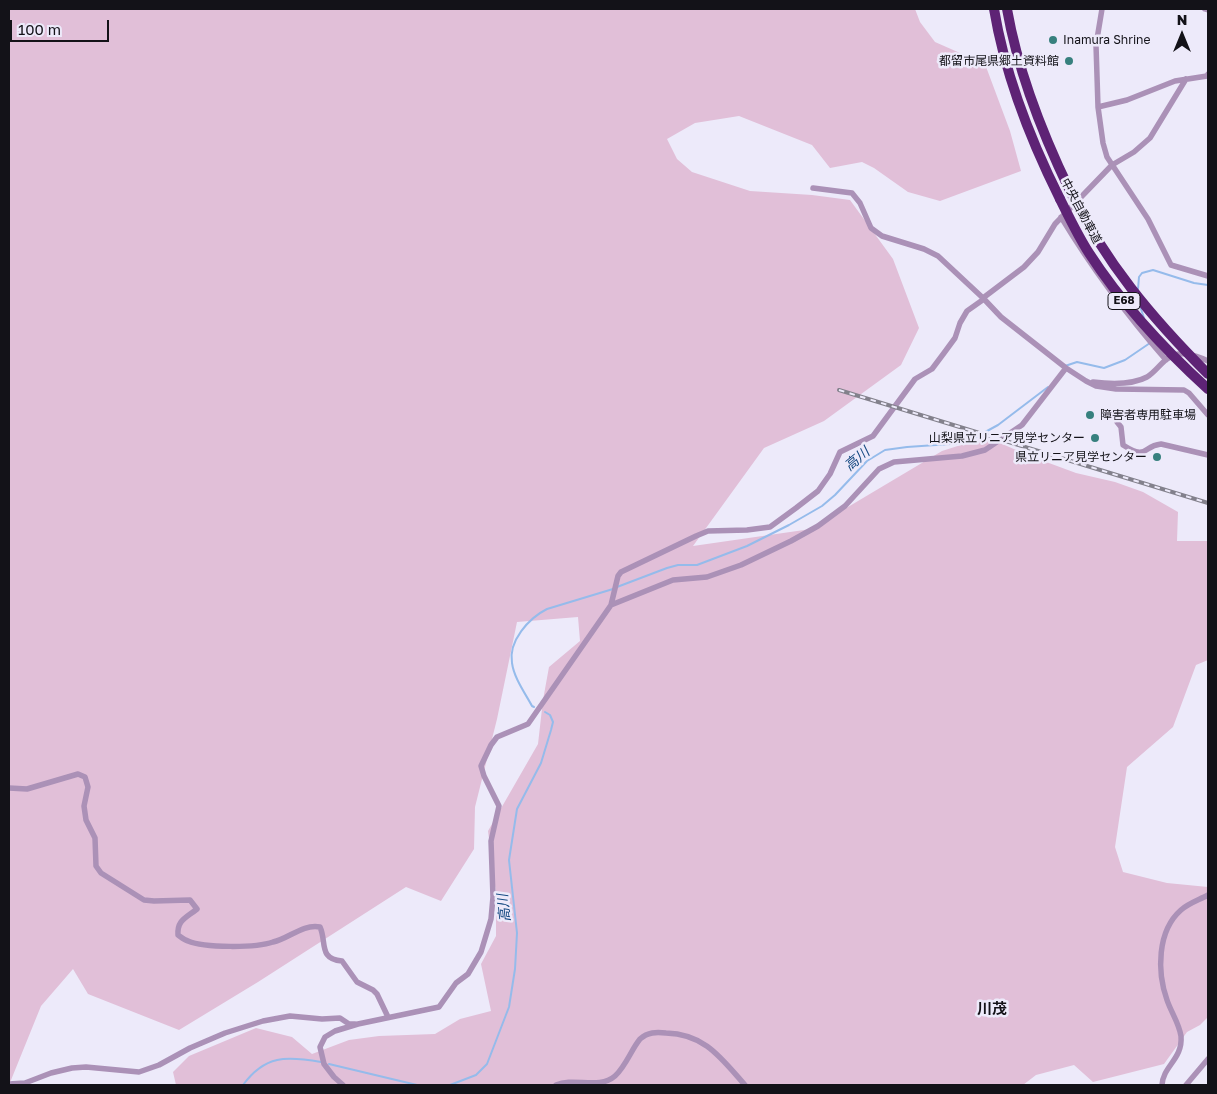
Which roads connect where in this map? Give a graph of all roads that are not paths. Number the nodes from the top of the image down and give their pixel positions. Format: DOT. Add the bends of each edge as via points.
graph roads {
  1 [pos="994,9"];
  2 [pos="1007,9"];
  3 [pos="1102,9"];
  4 [pos="1208,74"];
  5 [pos="1186,79"];
  6 [pos="1098,107"];
  7 [pos="1112,165"];
  8 [pos="813,188"];
  9 [pos="1062,217"];
  10 [pos="1208,276"];
  11 [pos="984,298"];
  12 [pos="1166,360"];
  13 [pos="1208,361"];
  14 [pos="1066,368"];
  15 [pos="1208,374"];
  16 [pos="1086,381"];
  17 [pos="1208,389"];
  18 [pos="1208,415"];
  19 [pos="1117,422"];
  20 [pos="1208,455"];
  21 [pos="610,605"];
  22 [pos="9,788"];
  23 [pos="1208,895"];
  24 [pos="388,1017"];
  25 [pos="358,1024"];
  26 [pos="1208,1059"];
  27 [pos="9,1084"];
  28 [pos="589,1084"];
  29 [pos="343,1085"];
  30 [pos="556,1085"];
  31 [pos="745,1085"];
  32 [pos="1162,1085"];
  33 [pos="1186,1085"];
  1 -- 17 [label="highway, 中央自動車道 / E68, bridge" via="1022,113 1040,158 1088,252 1151,333"];
  2 -- 15 [label="highway, 中央自動車道 / E68, bridge" via="1034,107 1070,191 1095,238 1159,323"];
  3 -- 6 [label="street" via="1096,45"];
  4 -- 5 [label="street"];
  5 -- 6 [label="street"];
  5 -- 7 [label="street" via="1150,138"];
  6 -- 7 [label="street" via="1103,143"];
  7 -- 9 [label="street"];
  7 -- 10 [label="street" via="1148,219 1171,266"];
  8 -- 11 [label="street" via="852,193 872,228 882,236 938,256"];
  9 -- 11 [label="street" via="1038,252"];
  9 -- 12 [label="street" via="1096,274"];
  11 -- 14 [label="street" via="1001,317"];
  11 -- 21 [label="street" via="967,311 955,338 932,369 915,379 873,436 840,452 818,491 770,526 708,531 621,572"];
  12 -- 13 [label="street" via="1178,354"];
  12 -- 16 [label="street" via="1147,377 1137,381"];
  14 -- 16 [label="street"];
  14 -- 21 [label="street" via="1022,424 985,450 962,456 894,462 880,469 845,506 791,541 735,568 707,577 673,580"];
  16 -- 18 [label="street" via="1116,389 1184,390"];
  19 -- 20 [label="street" via="1123,445 1133,452 1146,452 1161,444"];
  21 -- 24 [label="street" via="528,724 497,737 481,766 499,806 491,841 491,919 481,952 468,974 456,983 440,1007"];
  22 -- 24 [label="street" via="26,789 78,774 85,777 88,787 84,806 86,820 95,838 96,866 106,877 144,900 190,900 197,909 177,928 178,935 185,941 240,946 271,943 307,926 320,927 328,956 342,961 357,982 377,994"];
  23 -- 32 [label="street" via="1182,910 1171,920 1166,932 1162,980 1177,1022 1180,1051 1166,1072"];
  24 -- 25 [label="street"];
  25 -- 27 [label="street" via="348,1024 340,1018 290,1016 225,1033 139,1072 72,1068 25,1083"];
  25 -- 29 [label="street" via="325,1037 320,1047 324,1064"];
  26 -- 33 [label="street"];
  28 -- 30 [label="street" via="566,1082"];
  28 -- 31 [label="street" via="615,1076 635,1044 645,1035 666,1032 696,1038 709,1046"];
}
